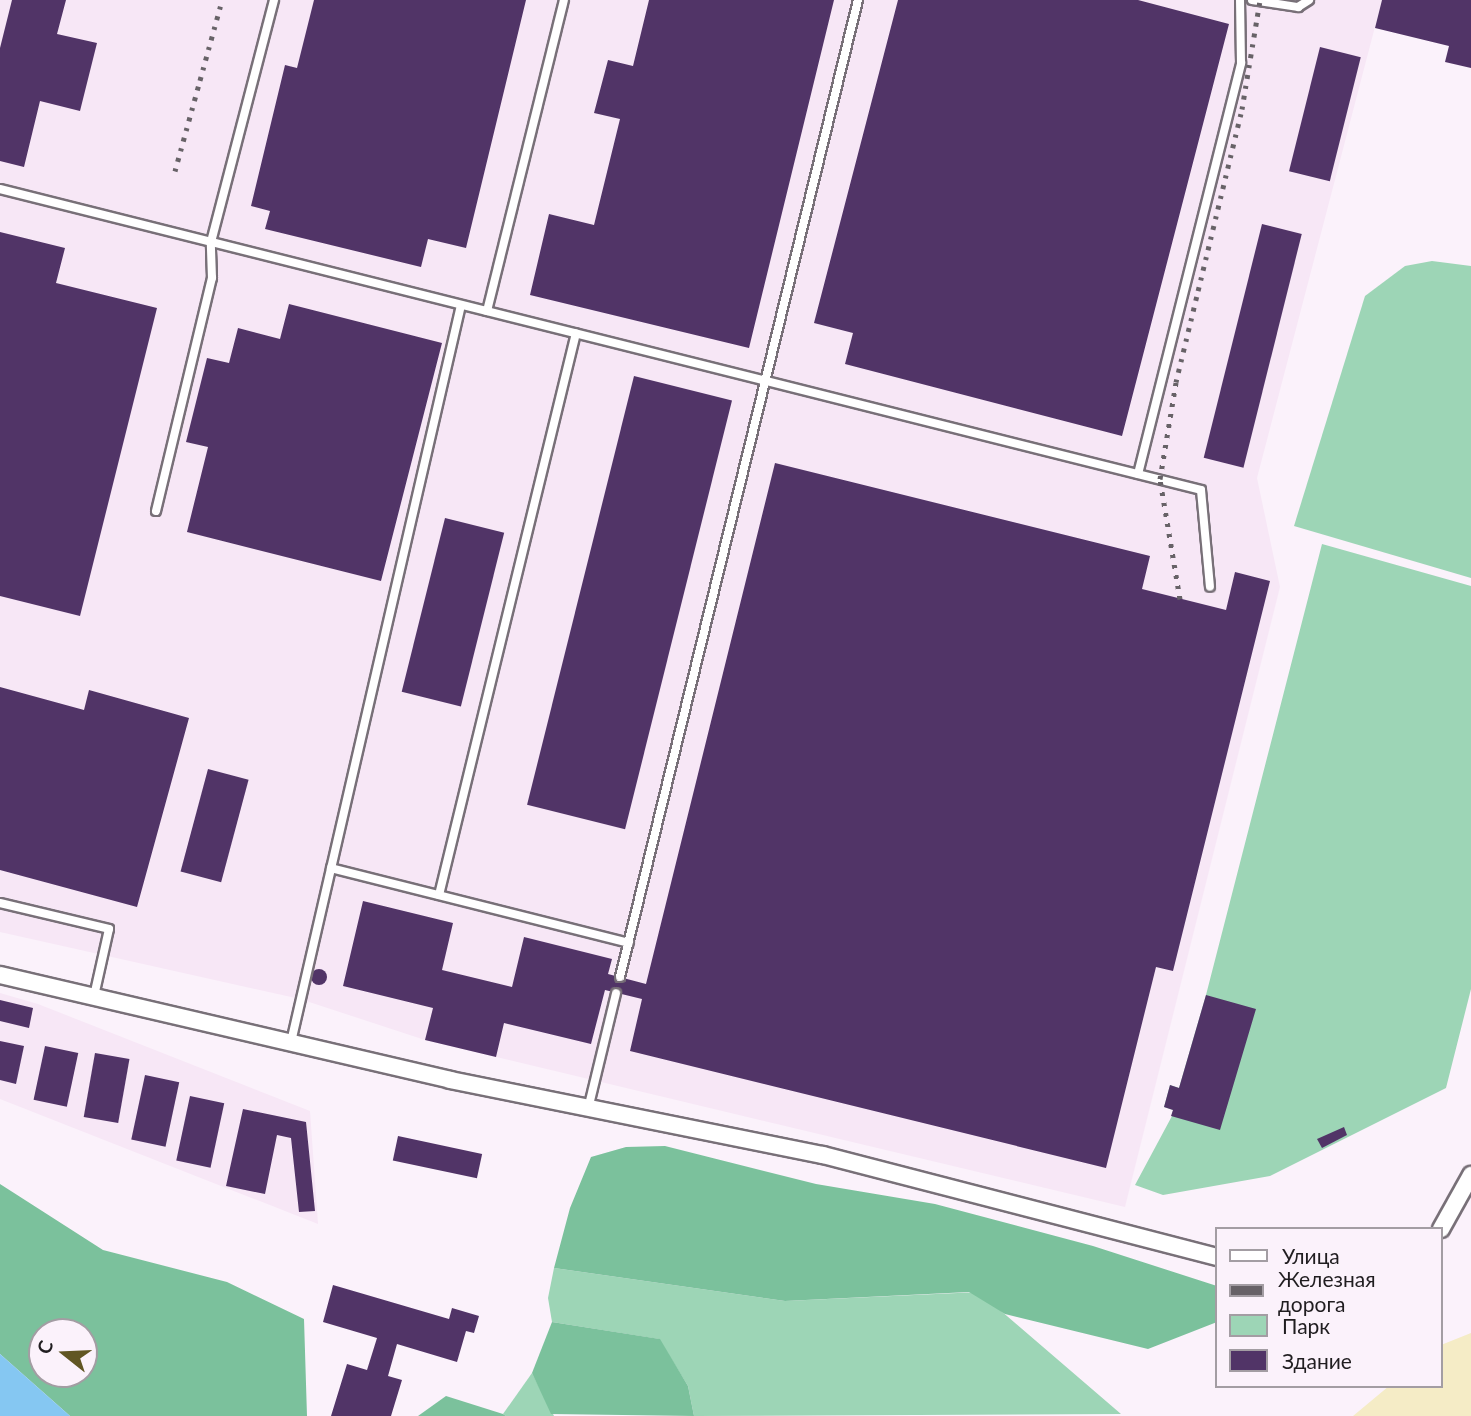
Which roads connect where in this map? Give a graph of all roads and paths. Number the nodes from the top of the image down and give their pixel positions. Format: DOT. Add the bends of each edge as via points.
graph roads {
  1 [pos="274,0"];
  2 [pos="564,0"];
  3 [pos="858,0"];
  4 [pos="1240,0"];
  5 [pos="1252,0"];
  6 [pos="1309,0"];
  7 [pos="0,189"];
  8 [pos="211,242"];
  9 [pos="461,304"];
  10 [pos="487,311"];
  11 [pos="576,333"];
  12 [pos="765,381"];
  13 [pos="1138,474"];
  14 [pos="156,511"];
  15 [pos="1210,587"];
  16 [pos="331,868"];
  17 [pos="439,895"];
  18 [pos="0,903"];
  19 [pos="629,943"];
  20 [pos="0,975"];
  21 [pos="620,977"];
  22 [pos="616,993"];
  23 [pos="94,996"];
  24 [pos="291,1042"];
  25 [pos="589,1105"];
  26 [pos="1471,1175"];
  27 [pos="1442,1227"];
  28 [pos="1216,1257"];
  1 -- 8 [label="lane"];
  2 -- 10 [label="lane"];
  3 -- 12 [label="lane"];
  4 -- 13 [label="lane" via="1241,62"];
  5 -- 6 [label="lane" via="1298,7"];
  7 -- 8 [label="lane"];
  8 -- 9 [label="lane"];
  8 -- 14 [label="lane" via="212,278"];
  9 -- 10 [label="lane"];
  9 -- 16 [label="lane"];
  10 -- 11 [label="lane"];
  11 -- 12 [label="lane"];
  11 -- 17 [label="lane"];
  12 -- 13 [label="lane"];
  12 -- 19 [label="lane"];
  13 -- 15 [label="lane" via="1201,490"];
  16 -- 17 [label="lane"];
  16 -- 24 [label="lane"];
  17 -- 19 [label="lane"];
  18 -- 23 [label="lane" via="109,929"];
  19 -- 21 [label="lane"];
  20 -- 23 [label="street"];
  22 -- 25 [label="lane"];
  23 -- 24 [label="street"];
  24 -- 25 [label="street" via="450,1080"];
  25 -- 28 [label="street" via="823,1155"];
  26 -- 27 [label="street"];
}
